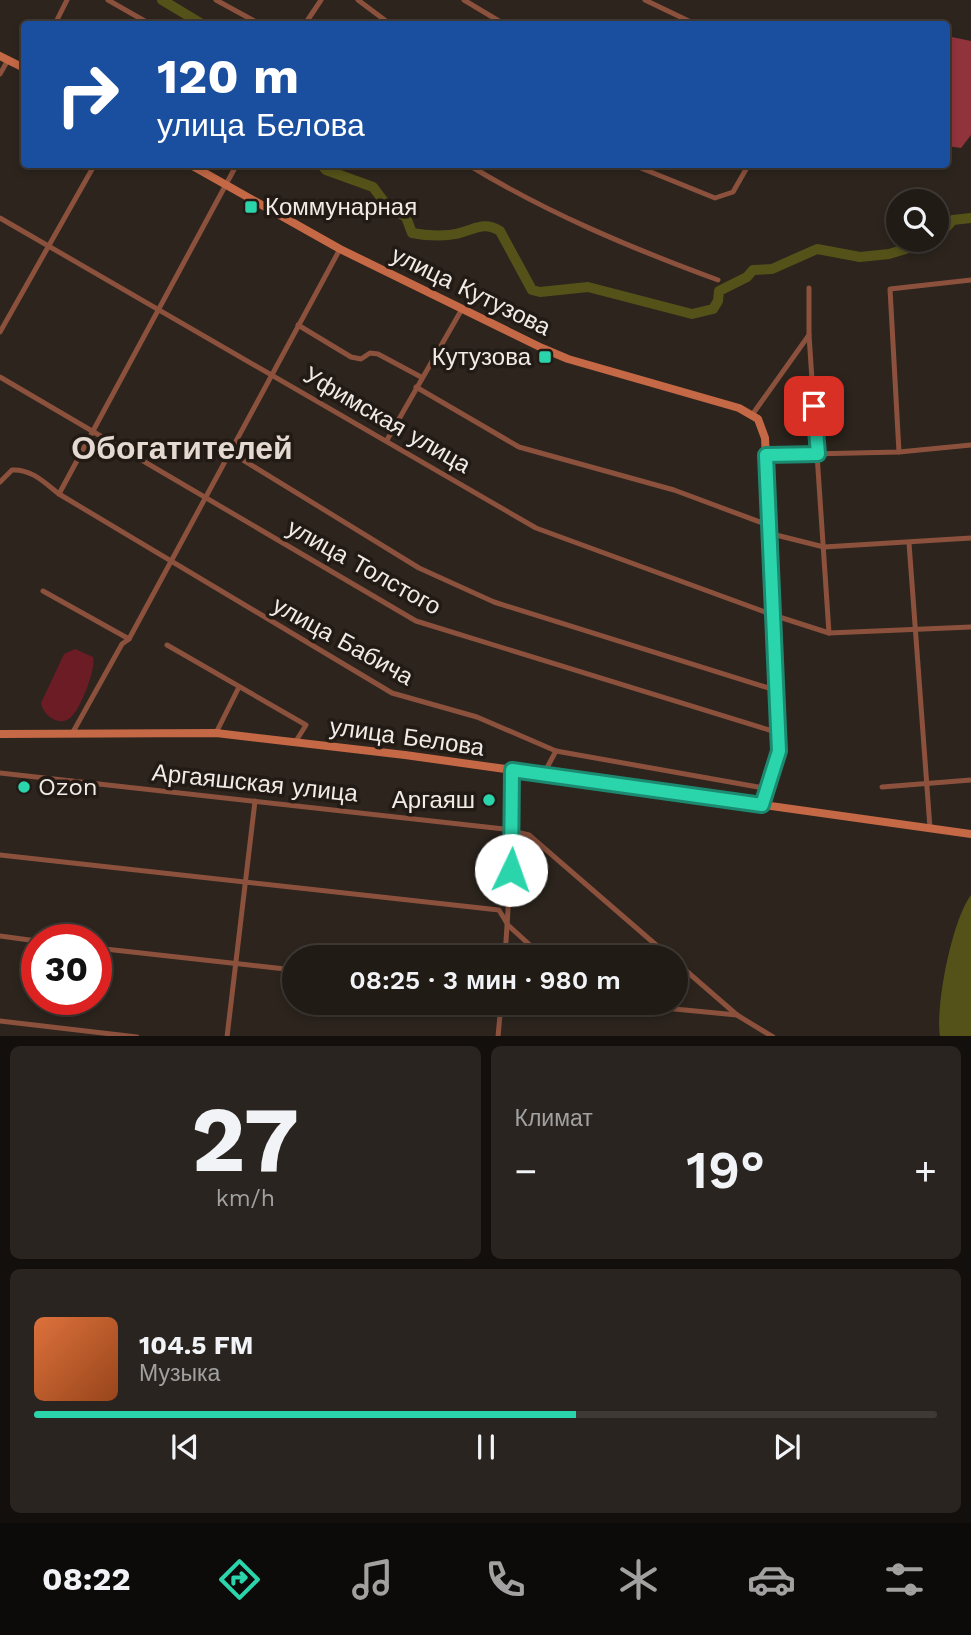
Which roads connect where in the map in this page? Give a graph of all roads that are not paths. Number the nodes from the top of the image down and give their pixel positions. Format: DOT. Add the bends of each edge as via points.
graph roads {
  1 [pos="68,0"];
  2 [pos="108,0"];
  3 [pos="216,0"];
  4 [pos="321,0"];
  5 [pos="358,0"];
  6 [pos="464,0"];
  7 [pos="645,0"];
  8 [pos="57,21"];
  9 [pos="144,21"];
  10 [pos="254,21"];
  11 [pos="307,21"];
  12 [pos="386,21"];
  13 [pos="499,21"];
  14 [pos="689,21"];
  15 [pos="4,58"];
  16 [pos="21,66"];
  17 [pos="0,74"];
  18 [pos="93,168"];
  19 [pos="196,168"];
  20 [pos="235,168"];
  21 [pos="474,168"];
  22 [pos="640,168"];
  23 [pos="747,168"];
  24 [pos="227,187"];
  25 [pos="0,218"];
  26 [pos="49,247"];
  27 [pos="340,249"];
  28 [pos="718,280"];
  29 [pos="971,280"];
  30 [pos="809,288"];
  31 [pos="462,309"];
  32 [pos="160,312"];
  33 [pos="298,325"];
  34 [pos="0,332"];
  35 [pos="809,335"];
  36 [pos="271,374"];
  37 [pos="0,377"];
  38 [pos="421,377"];
  39 [pos="416,387"];
  40 [pos="752,415"];
  41 [pos="94,430"];
  42 [pos="387,440"];
  43 [pos="971,445"];
  44 [pos="230,452"];
  45 [pos="899,452"];
  46 [pos="818,454"];
  47 [pos="766,455"];
  48 [pos="0,482"];
  49 [pos="60,495"];
  50 [pos="204,497"];
  51 [pos="768,529"];
  52 [pos="971,538"];
  53 [pos="909,543"];
  54 [pos="824,547"];
  55 [pos="171,561"];
  56 [pos="43,591"];
  57 [pos="773,615"];
  58 [pos="971,627"];
  59 [pos="915,631"];
  60 [pos="828,633"];
  61 [pos="129,639"];
  62 [pos="167,645"];
  63 [pos="239,687"];
  64 [pos="778,691"];
  65 [pos="73,732"];
  66 [pos="216,733"];
  67 [pos="779,733"];
  68 [pos="0,734"];
  69 [pos="296,741"];
  70 [pos="556,751"];
  71 [pos="512,770"];
  72 [pos="0,773"];
  73 [pos="543,775"];
  74 [pos="971,780"];
  75 [pos="926,784"];
  76 [pos="769,786"];
  77 [pos="882,787"];
  78 [pos="255,801"];
  79 [pos="762,805"];
  80 [pos="930,828"];
  81 [pos="513,831"];
  82 [pos="971,834"];
  83 [pos="0,855"];
  84 [pos="245,883"];
  85 [pos="509,925"];
  86 [pos="0,936"];
  87 [pos="21,939"];
  88 [pos="506,945"];
  89 [pos="531,945"];
  90 [pos="656,945"];
  91 [pos="112,950"];
  92 [pos="236,964"];
  93 [pos="282,969"];
  94 [pos="688,973"];
  95 [pos="688,1011"];
  96 [pos="500,1015"];
  97 [pos="737,1016"];
  98 [pos="0,1021"];
  99 [pos="128,1036"];
  100 [pos="227,1036"];
  101 [pos="498,1036"];
  102 [pos="772,1036"];
  1 -- 8 [label="street"];
  2 -- 9 [label="street"];
  3 -- 10 [label="street"];
  4 -- 11 [label="street"];
  5 -- 12 [label="street"];
  6 -- 13 [label="street"];
  7 -- 14 [label="street"];
  15 -- 16 [label="main road"];
  15 -- 17 [label="street"];
  18 -- 26 [label="street"];
  19 -- 24 [label="main road, улица Кутузова"];
  20 -- 24 [label="street"];
  21 -- 28 [label="street" via="592,231"];
  22 -- 23 [label="street" via="704,196 724,197 733,192"];
  24 -- 27 [label="main road, улица Кутузова"];
  24 -- 32 [label="street"];
  25 -- 26 [label="street, Уфимская улица"];
  26 -- 32 [label="street, Уфимская улица"];
  26 -- 34 [label="street"];
  27 -- 31 [label="main road, улица Кутузова"];
  27 -- 33 [label="street"];
  29 -- 45 [label="street" via="890,289"];
  30 -- 35 [label="street"];
  31 -- 38 [label="street"];
  31 -- 40 [label="main road, улица Кутузова" via="568,359"];
  32 -- 36 [label="street, Уфимская улица"];
  32 -- 41 [label="street"];
  33 -- 36 [label="street"];
  33 -- 38 [label="street" via="351,356 378,355"];
  35 -- 40 [label="street"];
  35 -- 46 [label="street"];
  36 -- 42 [label="street, Уфимская улица"];
  36 -- 44 [label="street"];
  37 -- 41 [label="street, улица Толстого"];
  38 -- 39 [label="street"];
  39 -- 42 [label="street"];
  39 -- 51 [label="street" via="519,447 674,490"];
  40 -- 47 [label="main road" via="763,429"];
  41 -- 49 [label="street"];
  41 -- 50 [label="street, улица Толстого"];
  42 -- 57 [label="street, Уфимская улица" via="536,528"];
  43 -- 45 [label="street"];
  44 -- 50 [label="street"];
  44 -- 64 [label="street" via="419,568 494,602"];
  45 -- 46 [label="street"];
  46 -- 47 [label="street"];
  46 -- 54 [label="street"];
  47 -- 51 [label="main road"];
  48 -- 49 [label="street, улица Бабича" via="12,470 24,470"];
  49 -- 55 [label="street, улица Бабича"];
  50 -- 55 [label="street"];
  50 -- 67 [label="street, улица Толстого" via="416,621"];
  51 -- 54 [label="street"];
  51 -- 57 [label="main road"];
  52 -- 53 [label="street"];
  53 -- 54 [label="street"];
  53 -- 59 [label="street"];
  54 -- 60 [label="street"];
  55 -- 61 [label="street"];
  55 -- 70 [label="street, улица Бабича" via="392,693 477,717"];
  56 -- 61 [label="street"];
  57 -- 60 [label="street, Уфимская улица"];
  57 -- 64 [label="main road"];
  58 -- 59 [label="street, Уфимская улица"];
  59 -- 60 [label="street, Уфимская улица"];
  59 -- 75 [label="street"];
  61 -- 65 [label="street"];
  62 -- 63 [label="street, улица Белова"];
  63 -- 66 [label="street"];
  63 -- 69 [label="street, улица Белова" via="306,725"];
  64 -- 67 [label="main road"];
  65 -- 66 [label="main road, улица Белова"];
  65 -- 68 [label="main road, улица Белова"];
  66 -- 69 [label="main road, улица Белова"];
  67 -- 76 [label="main road"];
  69 -- 71 [label="main road, улица Белова"];
  70 -- 73 [label="street"];
  70 -- 76 [label="street, улица Бабича"];
  71 -- 73 [label="main road, улица Белова"];
  71 -- 81 [label="street"];
  72 -- 78 [label="street, Аргаяшская улица"];
  73 -- 79 [label="main road, улица Белова"];
  74 -- 75 [label="street"];
  75 -- 77 [label="street"];
  75 -- 80 [label="street"];
  76 -- 79 [label="main road"];
  78 -- 81 [label="street, Аргаяшская улица"];
  78 -- 84 [label="street"];
  79 -- 80 [label="main road, улица Белова"];
  80 -- 82 [label="main road, улица Белова"];
  81 -- 85 [label="street"];
  81 -- 90 [label="street, Аргаяшская улица" via="529,835"];
  83 -- 84 [label="street"];
  84 -- 85 [label="street" via="499,910"];
  84 -- 92 [label="street"];
  85 -- 88 [label="street"];
  85 -- 89 [label="street"];
  86 -- 87 [label="street"];
  91 -- 92 [label="street"];
  92 -- 93 [label="street"];
  92 -- 100 [label="street"];
  94 -- 97 [label="street"];
  95 -- 97 [label="street"];
  96 -- 101 [label="street"];
  97 -- 102 [label="street"];
  98 -- 99 [label="street"];
}
